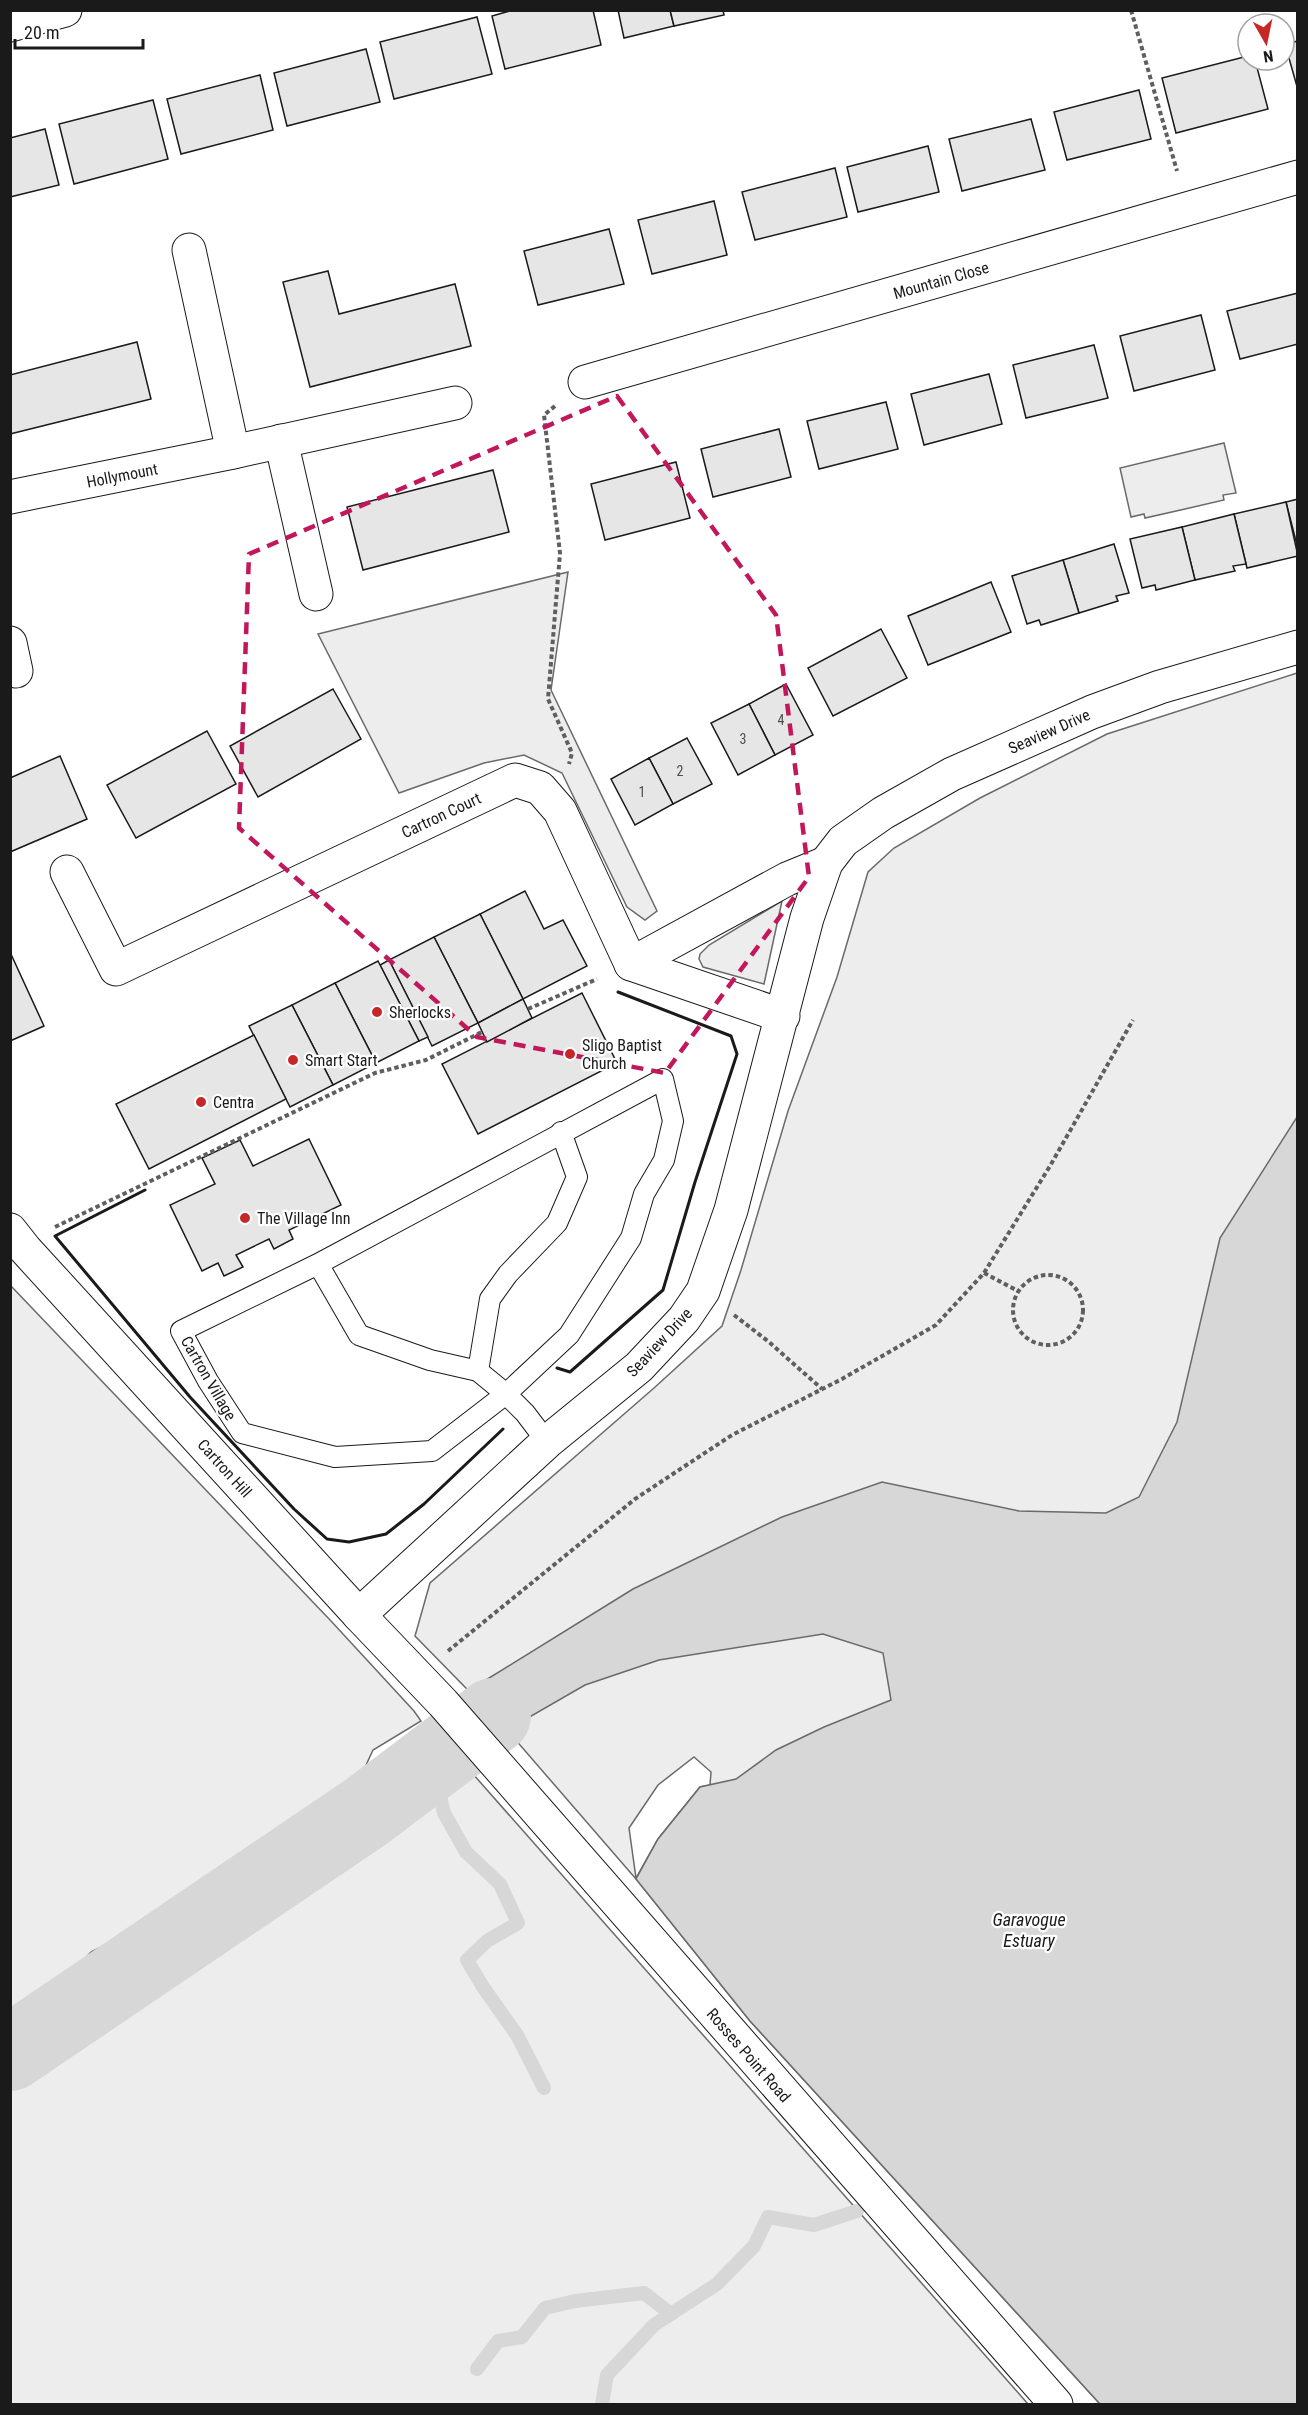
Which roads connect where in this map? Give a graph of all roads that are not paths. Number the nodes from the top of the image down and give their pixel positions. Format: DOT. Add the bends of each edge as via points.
graph roads {
  1 [pos="65,10"];
  2 [pos="10,25"];
  3 [pos="1298,177"];
  4 [pos="189,250"];
  5 [pos="585,382"];
  6 [pos="455,403"];
  7 [pos="281,441"];
  8 [pos="233,452"];
  9 [pos="10,497"];
  10 [pos="316,594"];
  11 [pos="1298,647"];
  12 [pos="826,863"];
  13 [pos="67,872"];
  14 [pos="630,964"];
  15 [pos="783,1016"];
  16 [pos="561,1132"];
  17 [pos="18,1240"];
  18 [pos="318,1264"];
  19 [pos="478,1371"];
  20 [pos="506,1394"];
  21 [pos="547,1442"];
  22 [pos="359,1615"];
  23 [pos="443,1703"];
  24 [pos="1056,2404"];
  1 -- 2 [label="street"];
  3 -- 5 [label="street, Mountain Close"];
  4 -- 8 [label="street"];
  6 -- 7 [label="street, Hollymount"];
  7 -- 8 [label="street, Hollymount"];
  7 -- 10 [label="street"];
  8 -- 9 [label="street, Hollymount"];
  11 -- 12 [label="street, Seaview Drive" via="1160,687 1092,712 952,774 843,841"];
  12 -- 14 [label="street, Seaview Drive" via="788,879"];
  12 -- 15 [label="street, Seaview Drive" via="807,918"];
  13 -- 14 [label="street, Cartron Court" via="116,969 515,780 540,788 560,812"];
  14 -- 15 [label="street"];
  15 -- 21 [label="street, Seaview Drive" via="731,1210 703,1291 684,1319 639,1367"];
  16 -- 18 [label="lane, Cartron Village"];
  16 -- 19 [label="lane" via="577,1177 557,1223 508,1274 490,1299"];
  16 -- 20 [label="lane, Cartron Village" via="663,1079 673,1121 664,1160 644,1194 631,1238 569,1335"];
  17 -- 22 [label="street, Cartron Hill"];
  18 -- 19 [label="lane" via="359,1335"];
  18 -- 20 [label="lane, Cartron Village" via="182,1331 208,1381 242,1432 335,1457 432,1451"];
  19 -- 20 [label="lane"];
  20 -- 21 [label="lane"];
  21 -- 22 [label="street, Seaview Drive"];
  22 -- 23 [label="street, Cartron Hill"];
  23 -- 24 [label="street, Rosses Point Road"];
}
